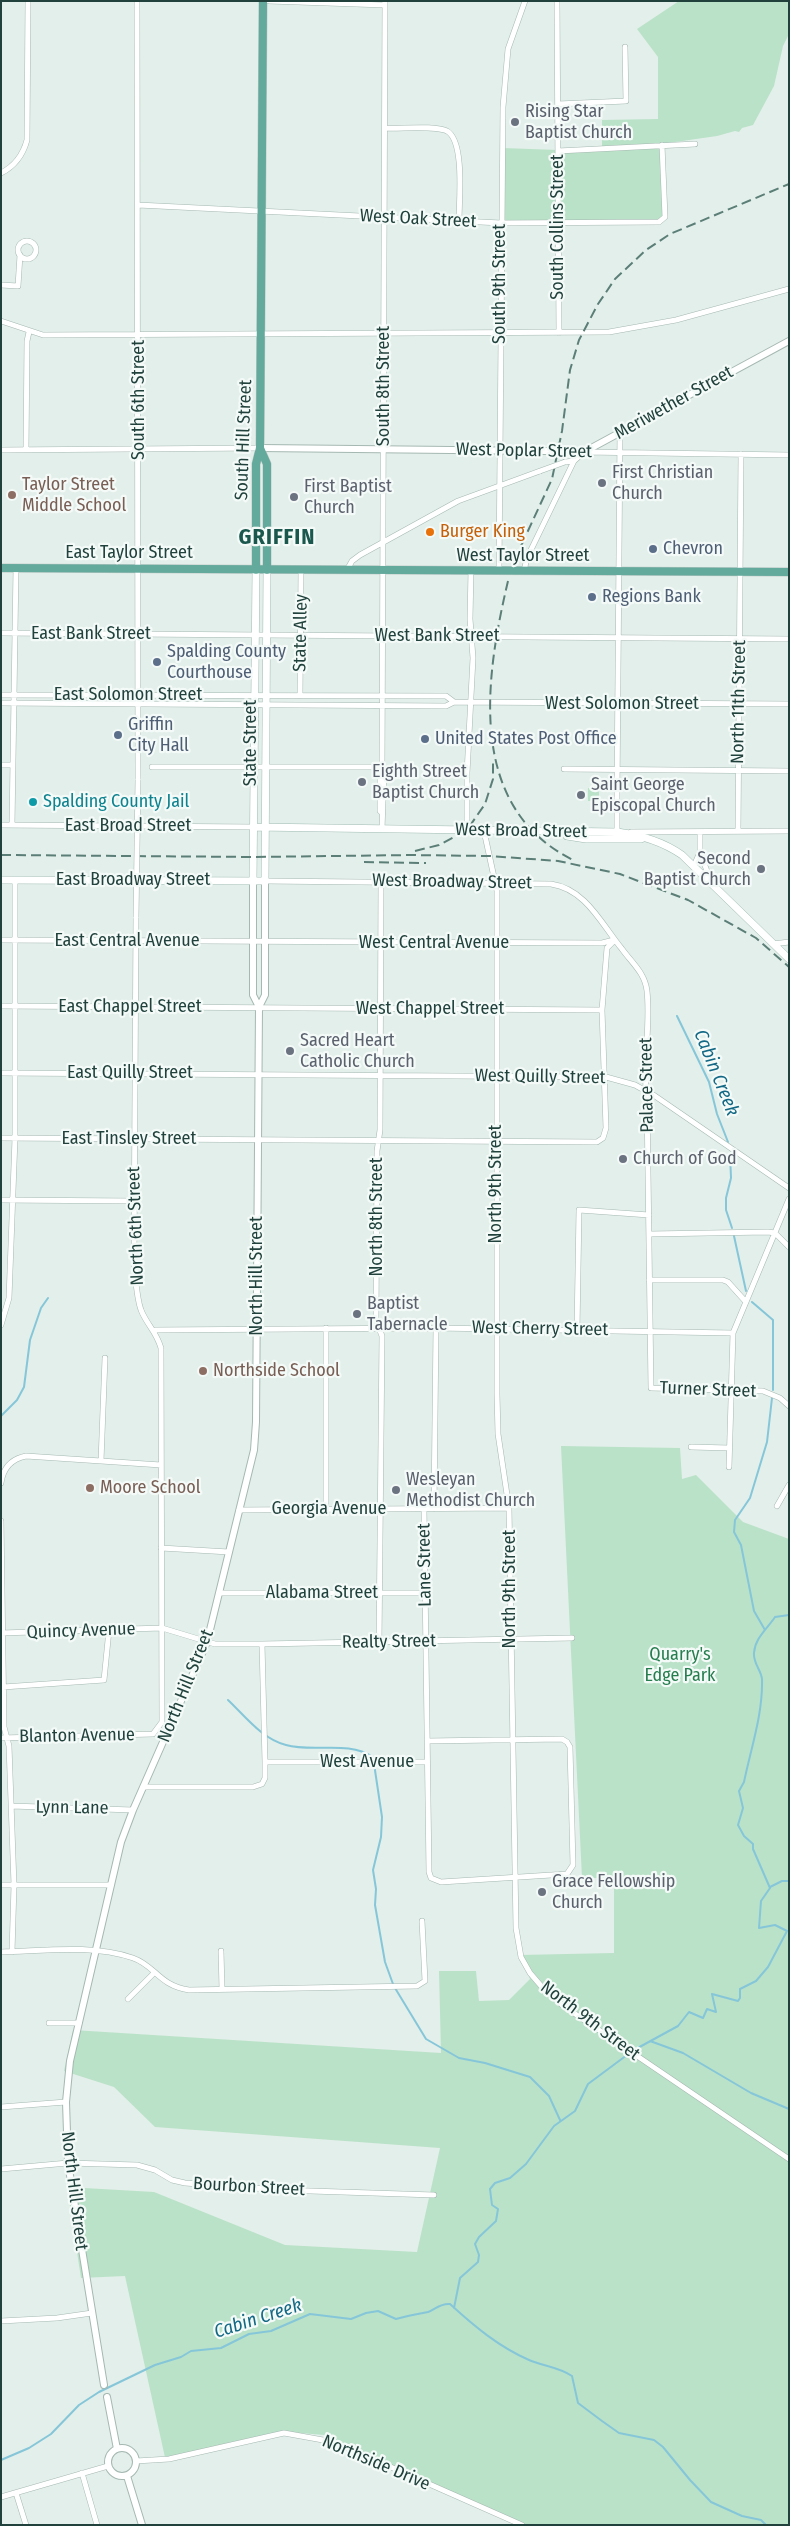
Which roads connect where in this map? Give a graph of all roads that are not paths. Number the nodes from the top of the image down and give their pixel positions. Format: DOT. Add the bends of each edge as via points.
graph roads {
  1 [pos="28,1"];
  2 [pos="137,1"];
  3 [pos="263,1"];
  4 [pos="269,1"];
  5 [pos="526,1"];
  6 [pos="557,1"];
  7 [pos="385,3"];
  8 [pos="624,47"];
  9 [pos="558,104"];
  10 [pos="385,128"];
  11 [pos="695,144"];
  12 [pos="662,145"];
  13 [pos="558,151"];
  14 [pos="2,173"];
  15 [pos="138,205"];
  16 [pos="262,211"];
  17 [pos="385,217"];
  18 [pos="459,221"];
  19 [pos="558,222"];
  20 [pos="500,223"];
  21 [pos="20,256"];
  22 [pos="1,285"];
  23 [pos="789,289"];
  24 [pos="1,321"];
  25 [pos="29,332"];
  26 [pos="500,333"];
  27 [pos="559,333"];
  28 [pos="262,334"];
  29 [pos="383,334"];
  30 [pos="138,335"];
  31 [pos="789,341"];
  32 [pos="620,432"];
  33 [pos="260,448"];
  34 [pos="1,450"];
  35 [pos="26,450"];
  36 [pos="139,450"];
  37 [pos="384,450"];
  38 [pos="500,451"];
  39 [pos="584,452"];
  40 [pos="620,453"];
  41 [pos="741,454"];
  42 [pos="789,455"];
  43 [pos="574,461"];
  44 [pos="499,485"];
  45 [pos="384,542"];
  46 [pos="1,568"];
  47 [pos="16,568"];
  48 [pos="138,568"];
  49 [pos="256,570"];
  50 [pos="267,570"];
  51 [pos="301,570"];
  52 [pos="347,570"];
  53 [pos="471,570"];
  54 [pos="498,570"];
  55 [pos="524,570"];
  56 [pos="384,571"];
  57 [pos="619,572"];
  58 [pos="740,572"];
  59 [pos="789,572"];
  60 [pos="1,633"];
  61 [pos="16,633"];
  62 [pos="138,634"];
  63 [pos="255,634"];
  64 [pos="266,635"];
  65 [pos="301,635"];
  66 [pos="384,636"];
  67 [pos="472,636"];
  68 [pos="620,637"];
  69 [pos="739,638"];
  70 [pos="789,638"];
  71 [pos="1,695"];
  72 [pos="15,695"];
  73 [pos="137,695"];
  74 [pos="266,696"];
  75 [pos="300,696"];
  76 [pos="383,696"];
  77 [pos="255,697"];
  78 [pos="454,702"];
  79 [pos="1,703"];
  80 [pos="15,703"];
  81 [pos="470,703"];
  82 [pos="137,704"];
  83 [pos="618,704"];
  84 [pos="738,704"];
  85 [pos="789,704"];
  86 [pos="255,706"];
  87 [pos="266,706"];
  88 [pos="383,706"];
  89 [pos="1,765"];
  90 [pos="13,765"];
  91 [pos="254,766"];
  92 [pos="265,766"];
  93 [pos="152,767"];
  94 [pos="382,769"];
  95 [pos="564,769"];
  96 [pos="618,769"];
  97 [pos="738,770"];
  98 [pos="789,770"];
  99 [pos="1,825"];
  100 [pos="12,825"];
  101 [pos="254,828"];
  102 [pos="265,828"];
  103 [pos="382,829"];
  104 [pos="467,830"];
  105 [pos="484,830"];
  106 [pos="537,831"];
  107 [pos="738,831"];
  108 [pos="789,831"];
  109 [pos="617,832"];
  110 [pos="700,832"];
  111 [pos="653,839"];
  112 [pos="700,852"];
  113 [pos="137,859"];
  114 [pos="694,866"];
  115 [pos="1,880"];
  116 [pos="15,880"];
  117 [pos="253,880"];
  118 [pos="265,881"];
  119 [pos="381,882"];
  120 [pos="496,882"];
  121 [pos="712,885"];
  122 [pos="1,940"];
  123 [pos="15,940"];
  124 [pos="615,940"];
  125 [pos="136,941"];
  126 [pos="253,942"];
  127 [pos="265,942"];
  128 [pos="789,942"];
  129 [pos="381,943"];
  130 [pos="496,944"];
  131 [pos="773,944"];
  132 [pos="789,959"];
  133 [pos="1,1006"];
  134 [pos="14,1006"];
  135 [pos="135,1007"];
  136 [pos="259,1008"];
  137 [pos="381,1009"];
  138 [pos="496,1009"];
  139 [pos="602,1010"];
  140 [pos="1,1073"];
  141 [pos="15,1073"];
  142 [pos="135,1073"];
  143 [pos="258,1074"];
  144 [pos="380,1075"];
  145 [pos="496,1075"];
  146 [pos="606,1077"];
  147 [pos="646,1091"];
  148 [pos="1,1138"];
  149 [pos="15,1138"];
  150 [pos="134,1139"];
  151 [pos="258,1140"];
  152 [pos="379,1140"];
  153 [pos="496,1142"];
  154 [pos="789,1188"];
  155 [pos="789,1199"];
  156 [pos="1,1200"];
  157 [pos="13,1200"];
  158 [pos="134,1201"];
  159 [pos="649,1215"];
  160 [pos="775,1233"];
  161 [pos="650,1234"];
  162 [pos="789,1247"];
  163 [pos="649,1280"];
  164 [pos="746,1302"];
  165 [pos="1,1325"];
  166 [pos="326,1328"];
  167 [pos="379,1328"];
  168 [pos="436,1328"];
  169 [pos="496,1328"];
  170 [pos="257,1329"];
  171 [pos="155,1330"];
  172 [pos="577,1330"];
  173 [pos="649,1331"];
  174 [pos="733,1333"];
  175 [pos="105,1358"];
  176 [pos="731,1390"];
  177 [pos="789,1406"];
  178 [pos="691,1447"];
  179 [pos="729,1448"];
  180 [pos="101,1461"];
  181 [pos="161,1465"];
  182 [pos="729,1467"];
  183 [pos="1,1483"];
  184 [pos="789,1485"];
  185 [pos="776,1506"];
  186 [pos="509,1508"];
  187 [pos="326,1509"];
  188 [pos="380,1509"];
  189 [pos="424,1509"];
  190 [pos="434,1509"];
  191 [pos="239,1510"];
  192 [pos="1,1521"];
  193 [pos="1,1536"];
  194 [pos="161,1548"];
  195 [pos="229,1552"];
  196 [pos="379,1592"];
  197 [pos="425,1592"];
  198 [pos="219,1593"];
  199 [pos="162,1628"];
  200 [pos="110,1630"];
  201 [pos="2,1633"];
  202 [pos="572,1638"];
  203 [pos="510,1639"];
  204 [pos="207,1642"];
  205 [pos="426,1642"];
  206 [pos="378,1643"];
  207 [pos="262,1644"];
  208 [pos="4,1687"];
  209 [pos="153,1734"];
  210 [pos="4,1738"];
  211 [pos="511,1740"];
  212 [pos="427,1741"];
  213 [pos="265,1762"];
  214 [pos="427,1762"];
  215 [pos="143,1787"];
  216 [pos="11,1806"];
  217 [pos="133,1810"];
  218 [pos="514,1879"];
  219 [pos="111,1884"];
  220 [pos="1,1885"];
  221 [pos="14,1885"];
  222 [pos="422,1921"];
  223 [pos="96,1950"];
  224 [pos="220,1951"];
  225 [pos="1,1952"];
  226 [pos="12,1952"];
  227 [pos="154,1973"];
  228 [pos="222,1990"];
  229 [pos="128,2000"];
  230 [pos="49,2023"];
  231 [pos="79,2023"];
  232 [pos="66,2102"];
  233 [pos="1,2106"];
  234 [pos="789,2159"];
  235 [pos="68,2163"];
  236 [pos="1,2169"];
  237 [pos="434,2195"];
  238 [pos="92,2313"];
  239 [pos="1,2321"];
  240 [pos="104,2385"];
  241 [pos="106,2397"];
  242 [pos="117,2449"];
  243 [pos="136,2461"];
  244 [pos="108,2466"];
  245 [pos="82,2473"];
  246 [pos="127,2476"];
  247 [pos="16,2493"];
  248 [pos="1,2497"];
  249 [pos="26,2525"];
  250 [pos="97,2525"];
  251 [pos="142,2525"];
  252 [pos="522,2525"];
  1 -- 14 [label="street" via="27,140 18,161"];
  2 -- 15 [label="street, South 6th Street"];
  3 -- 16 [label="main road, South Hill Street"];
  4 -- 7 [label="street"];
  5 -- 20 [label="street, South 9th Street" via="512,34 505,70"];
  6 -- 9 [label="street, South Collins Street"];
  7 -- 10 [label="street, South 8th Street"];
  8 -- 9 [label="street" via="626,101"];
  9 -- 13 [label="street, South Collins Street"];
  10 -- 17 [label="street, South 8th Street"];
  10 -- 18 [label="street" via="441,129 453,137 458,150"];
  11 -- 12 [label="street"];
  12 -- 13 [label="street"];
  12 -- 19 [label="street, West Oak Street" via="663,220"];
  13 -- 19 [label="street, South Collins Street"];
  15 -- 16 [label="street, West Oak Street"];
  15 -- 30 [label="street, South 6th Street"];
  16 -- 17 [label="street, West Oak Street"];
  16 -- 28 [label="main road, South Hill Street"];
  17 -- 18 [label="street, West Oak Street"];
  17 -- 29 [label="street, South 8th Street"];
  18 -- 20 [label="street, West Oak Street"];
  19 -- 20 [label="street, West Oak Street"];
  19 -- 27 [label="street, South Collins Street"];
  20 -- 26 [label="street, South 9th Street"];
  21 -- 22 [label="street" via="18,286"];
  23 -- 27 [label="street" via="645,327"];
  24 -- 25 [label="street"];
  25 -- 30 [label="street" via="42,336"];
  25 -- 35 [label="street"];
  26 -- 27 [label="street"];
  26 -- 29 [label="street"];
  26 -- 38 [label="street, South 9th Street"];
  28 -- 29 [label="street"];
  28 -- 30 [label="street"];
  28 -- 33 [label="main road, South Hill Street"];
  29 -- 37 [label="street, South 8th Street"];
  30 -- 36 [label="street, South 6th Street"];
  31 -- 32 [label="street, Meriwether Street"];
  32 -- 39 [label="street, Meriwether Street"];
  32 -- 40 [label="street"];
  33 -- 36 [label="street"];
  33 -- 37 [label="street, West Poplar Street"];
  33 -- 49 [label="main road, South Hill Street" via="256,464"];
  33 -- 50 [label="main road, State Street" via="267,464"];
  34 -- 35 [label="street"];
  35 -- 36 [label="street"];
  36 -- 48 [label="street, South 6th Street"];
  37 -- 38 [label="street, West Poplar Street"];
  37 -- 45 [label="street, South 8th Street"];
  38 -- 39 [label="street, West Poplar Street, bridge"];
  38 -- 44 [label="street, South 9th Street"];
  39 -- 40 [label="street, West Poplar Street"];
  39 -- 43 [label="street, Meriwether Street"];
  40 -- 41 [label="street, West Poplar Street"];
  40 -- 57 [label="street"];
  41 -- 42 [label="street, West Poplar Street"];
  41 -- 58 [label="street, North 11th Street"];
  43 -- 44 [label="street, bridge"];
  43 -- 55 [label="street"];
  44 -- 45 [label="street" via="433,513"];
  44 -- 54 [label="street, South 9th Street"];
  45 -- 52 [label="street" via="352,561"];
  45 -- 56 [label="street, South 8th Street"];
  46 -- 47 [label="main road, East Taylor Street"];
  47 -- 48 [label="main road, East Taylor Street"];
  47 -- 61 [label="street"];
  48 -- 49 [label="main road, East Taylor Street"];
  48 -- 62 [label="street, South 6th Street"];
  49 -- 50 [label="main road, West Taylor Street"];
  49 -- 63 [label="main road, South Hill Street"];
  50 -- 51 [label="main road, West Taylor Street"];
  50 -- 64 [label="main road, State Street"];
  51 -- 52 [label="main road, West Taylor Street"];
  51 -- 65 [label="street, State Alley"];
  52 -- 56 [label="main road, West Taylor Street"];
  53 -- 54 [label="main road, West Taylor Street"];
  53 -- 56 [label="main road, West Taylor Street"];
  53 -- 67 [label="street"];
  54 -- 55 [label="main road, West Taylor Street"];
  55 -- 57 [label="main road, West Taylor Street"];
  56 -- 66 [label="street, South 8th Street"];
  57 -- 58 [label="main road, West Taylor Street"];
  57 -- 68 [label="street"];
  58 -- 59 [label="main road, West Taylor Street"];
  58 -- 69 [label="street, North 11th Street"];
  60 -- 61 [label="street, East Bank Street"];
  61 -- 62 [label="street, East Bank Street"];
  61 -- 72 [label="street"];
  62 -- 63 [label="street, East Bank Street"];
  62 -- 73 [label="street, South 6th Street"];
  63 -- 64 [label="street, West Bank Street"];
  63 -- 77 [label="main road, South Hill Street"];
  64 -- 65 [label="street, West Bank Street"];
  64 -- 74 [label="main road, State Street"];
  65 -- 66 [label="street, West Bank Street"];
  65 -- 75 [label="street, State Alley"];
  66 -- 67 [label="street, West Bank Street"];
  66 -- 76 [label="street, South 8th Street"];
  67 -- 68 [label="street, West Bank Street"];
  67 -- 81 [label="street"];
  68 -- 69 [label="street, West Bank Street"];
  68 -- 83 [label="street"];
  69 -- 70 [label="street, West Bank Street"];
  69 -- 84 [label="street, North 11th Street"];
  71 -- 72 [label="street, East Solomon Street"];
  72 -- 73 [label="street, East Solomon Street"];
  72 -- 80 [label="street"];
  73 -- 77 [label="street, East Solomon Street"];
  73 -- 82 [label="street, South 6th Street"];
  74 -- 75 [label="street, West Solomon Street"];
  74 -- 77 [label="street, West Solomon Street"];
  74 -- 87 [label="main road, State Street"];
  75 -- 76 [label="street, West Solomon Street"];
  76 -- 78 [label="street, West Solomon Street" via="446,696"];
  76 -- 88 [label="street, South 8th Street"];
  77 -- 86 [label="main road, South Hill Street"];
  78 -- 81 [label="street, West Solomon Street"];
  78 -- 88 [label="street, West Solomon Street" via="446,706"];
  79 -- 80 [label="street, East Solomon Street"];
  80 -- 82 [label="street, East Solomon Street"];
  80 -- 90 [label="street"];
  81 -- 83 [label="street, West Solomon Street"];
  81 -- 104 [label="street"];
  82 -- 86 [label="street, East Solomon Street"];
  82 -- 113 [label="street, South 6th Street, bridge"];
  83 -- 84 [label="street, West Solomon Street"];
  83 -- 96 [label="street"];
  84 -- 85 [label="street, West Solomon Street"];
  84 -- 97 [label="street, North 11th Street"];
  86 -- 87 [label="street, West Solomon Street"];
  86 -- 91 [label="main road, South Hill Street"];
  87 -- 88 [label="street, West Solomon Street"];
  87 -- 92 [label="main road, State Street"];
  88 -- 94 [label="street, South 8th Street"];
  89 -- 90 [label="street"];
  90 -- 100 [label="street"];
  91 -- 92 [label="street"];
  91 -- 93 [label="street"];
  91 -- 101 [label="main road, South Hill Street"];
  92 -- 94 [label="street"];
  92 -- 102 [label="main road, State Street"];
  94 -- 103 [label="street, South 8th Street"];
  95 -- 96 [label="street"];
  96 -- 97 [label="street"];
  96 -- 109 [label="street"];
  97 -- 98 [label="street"];
  97 -- 107 [label="street, North 11th Street"];
  99 -- 100 [label="street, East Broad Street"];
  100 -- 101 [label="street, East Broad Street"];
  101 -- 102 [label="main road, West Broad Street"];
  101 -- 117 [label="main road, South Hill Street"];
  102 -- 103 [label="main road, West Broad Street"];
  102 -- 118 [label="main road, State Street"];
  103 -- 104 [label="main road, West Broad Street"];
  104 -- 105 [label="main road, West Broad Street"];
  105 -- 106 [label="main road, West Broad Street"];
  105 -- 120 [label="street"];
  106 -- 109 [label="main road, West Broad Street"];
  106 -- 111 [label="main road" via="586,839"];
  107 -- 108 [label="street, West Broad Street"];
  107 -- 110 [label="street, West Broad Street"];
  109 -- 110 [label="street, West Broad Street"];
  109 -- 111 [label="main road"];
  110 -- 112 [label="street"];
  111 -- 114 [label="main road"];
  112 -- 114 [label="street"];
  112 -- 121 [label="street"];
  113 -- 125 [label="street, North 6th Street, bridge"];
  114 -- 121 [label="main road"];
  115 -- 116 [label="main road, East Broadway Street"];
  116 -- 117 [label="main road, East Broadway Street"];
  116 -- 123 [label="street"];
  117 -- 118 [label="main road, East Broadway Street"];
  117 -- 126 [label="street, North Hill Street"];
  118 -- 119 [label="street, West Broadway Street"];
  118 -- 127 [label="street, State Street"];
  119 -- 120 [label="street, West Broadway Street"];
  119 -- 129 [label="street, North 8th Street"];
  120 -- 124 [label="street, West Broadway Street" via="563,886 600,917"];
  120 -- 130 [label="street, North 9th Street"];
  121 -- 131 [label="main road"];
  122 -- 123 [label="street, East Central Avenue"];
  123 -- 125 [label="street, East Central Avenue"];
  123 -- 134 [label="street"];
  124 -- 130 [label="street, West Central Avenue" via="602,944"];
  124 -- 139 [label="street" via="607,948"];
  124 -- 147 [label="street, Palace Street" via="646,981"];
  125 -- 126 [label="street, East Central Avenue"];
  125 -- 135 [label="street, North 6th Street"];
  126 -- 127 [label="street, West Central Avenue"];
  126 -- 136 [label="street, North Hill Street" via="253,995"];
  127 -- 129 [label="street, West Central Avenue"];
  127 -- 136 [label="street, State Street" via="264,995"];
  128 -- 131 [label="street"];
  129 -- 130 [label="street, West Central Avenue"];
  129 -- 137 [label="street, North 8th Street"];
  130 -- 138 [label="street, North 9th Street"];
  131 -- 132 [label="main road"];
  133 -- 134 [label="street, East Chappel Street"];
  134 -- 135 [label="street, East Chappel Street"];
  134 -- 141 [label="street"];
  135 -- 136 [label="street, East Chappel Street"];
  135 -- 142 [label="street, North 6th Street"];
  136 -- 137 [label="street, West Chappel Street"];
  136 -- 143 [label="street, North Hill Street"];
  137 -- 138 [label="street, West Chappel Street"];
  137 -- 144 [label="street, North 8th Street"];
  138 -- 139 [label="street, West Chappel Street"];
  138 -- 145 [label="street, North 9th Street"];
  139 -- 146 [label="street"];
  140 -- 141 [label="street, East Quilly Street"];
  141 -- 142 [label="street, East Quilly Street"];
  141 -- 149 [label="street"];
  142 -- 143 [label="street, East Quilly Street"];
  142 -- 150 [label="street, North 6th Street"];
  143 -- 144 [label="street, West Quilly Street"];
  143 -- 151 [label="street, North Hill Street"];
  144 -- 145 [label="street, West Quilly Street"];
  144 -- 152 [label="street, North 8th Street"];
  145 -- 146 [label="street, West Quilly Street"];
  145 -- 153 [label="street, North 9th Street"];
  146 -- 147 [label="street, West Quilly Street"];
  146 -- 153 [label="street, East Tinsley Street" via="606,1128 603,1138 597,1142"];
  147 -- 154 [label="street, West Quilly Street"];
  147 -- 159 [label="street, Palace Street"];
  148 -- 149 [label="street, East Tinsley Street"];
  149 -- 150 [label="street, East Tinsley Street"];
  149 -- 157 [label="street"];
  150 -- 151 [label="street, East Tinsley Street"];
  150 -- 158 [label="street, North 6th Street"];
  151 -- 152 [label="street, East Tinsley Street"];
  151 -- 170 [label="street, North Hill Street"];
  152 -- 153 [label="street, East Tinsley Street"];
  152 -- 167 [label="street, North 8th Street" via="376,1320"];
  153 -- 169 [label="street, North 9th Street"];
  155 -- 160 [label="street"];
  156 -- 157 [label="street"];
  157 -- 158 [label="street"];
  157 -- 165 [label="street" via="9,1298"];
  158 -- 171 [label="street, North 6th Street" via="136,1287 141,1309"];
  159 -- 161 [label="street, Palace Street"];
  159 -- 172 [label="street" via="579,1210"];
  160 -- 161 [label="street"];
  160 -- 162 [label="street"];
  160 -- 164 [label="street"];
  161 -- 163 [label="street, Palace Street"];
  163 -- 164 [label="street" via="723,1280"];
  163 -- 173 [label="street, Palace Street"];
  164 -- 174 [label="street"];
  166 -- 167 [label="street, West Cherry Street"];
  166 -- 170 [label="street, West Cherry Street"];
  166 -- 187 [label="street"];
  167 -- 168 [label="street, West Cherry Street"];
  167 -- 188 [label="street, North 8th Street" via="382,1336"];
  168 -- 169 [label="street, West Cherry Street"];
  168 -- 190 [label="street, Lane Street"];
  169 -- 172 [label="street, West Cherry Street"];
  169 -- 186 [label="street, North 9th Street" via="498,1434"];
  170 -- 171 [label="street, West Cherry Street"];
  170 -- 191 [label="street, North Hill Street" via="254,1450"];
  171 -- 181 [label="street, North 6th Street" via="162,1348"];
  172 -- 173 [label="street, West Cherry Street"];
  173 -- 174 [label="street, West Cherry Street"];
  173 -- 176 [label="street, Turner Street" via="651,1388"];
  174 -- 176 [label="street"];
  175 -- 180 [label="street"];
  176 -- 177 [label="street, Turner Street" via="768,1393"];
  176 -- 179 [label="street"];
  178 -- 179 [label="street"];
  179 -- 182 [label="street"];
  180 -- 181 [label="street"];
  180 -- 183 [label="street" via="16,1458 2,1475"];
  181 -- 194 [label="street, North 6th Street"];
  184 -- 185 [label="street"];
  186 -- 190 [label="street, Georgia Avenue"];
  186 -- 203 [label="street, North 9th Street"];
  187 -- 188 [label="street, Georgia Avenue"];
  187 -- 191 [label="street, Georgia Avenue"];
  188 -- 189 [label="street, Georgia Avenue"];
  188 -- 196 [label="street, North 8th Street"];
  189 -- 190 [label="street, Georgia Avenue"];
  189 -- 197 [label="street, Lane Street"];
  191 -- 195 [label="street, North Hill Street"];
  192 -- 193 [label="street"];
  193 -- 201 [label="street"];
  194 -- 195 [label="street"];
  194 -- 199 [label="street, North 6th Street"];
  195 -- 198 [label="street, North Hill Street"];
  196 -- 197 [label="street, Alabama Street"];
  196 -- 198 [label="street, Alabama Street"];
  196 -- 206 [label="street, North 8th Street"];
  197 -- 205 [label="street, Lane Street"];
  198 -- 204 [label="street, North Hill Street"];
  199 -- 200 [label="street, Quincy Avenue"];
  199 -- 204 [label="street, Quincy Avenue"];
  199 -- 209 [label="street, North 6th Street" via="162,1722"];
  200 -- 201 [label="street, Quincy Avenue"];
  200 -- 208 [label="street" via="104,1680"];
  201 -- 208 [label="street"];
  202 -- 203 [label="street, Realty Street"];
  203 -- 205 [label="street, Realty Street"];
  203 -- 211 [label="street, North 9th Street"];
  204 -- 207 [label="street, Realty Street"];
  204 -- 215 [label="street, North Hill Street"];
  205 -- 206 [label="street, Realty Street"];
  205 -- 212 [label="street, Lane Street"];
  206 -- 207 [label="street, Realty Street"];
  207 -- 213 [label="street"];
  208 -- 210 [label="street"];
  209 -- 210 [label="street, Blanton Avenue"];
  210 -- 216 [label="street"];
  211 -- 212 [label="street, West Avenue"];
  211 -- 218 [label="street, North 9th Street"];
  211 -- 218 [label="street, West Avenue" via="562,1739 570,1747 573,1865 567,1874"];
  212 -- 214 [label="street, West Avenue"];
  213 -- 214 [label="street, West Avenue"];
  213 -- 215 [label="street" via="265,1778 262,1784 253,1787"];
  214 -- 218 [label="street" via="431,1878 441,1882"];
  215 -- 217 [label="street, North Hill Street"];
  216 -- 217 [label="street, Lynn Lane"];
  216 -- 221 [label="street"];
  217 -- 219 [label="street, North Hill Street"];
  218 -- 234 [label="street, North 9th Street" via="518,1944 530,1973 542,1988 631,2053"];
  219 -- 221 [label="street"];
  219 -- 223 [label="street, North Hill Street"];
  220 -- 221 [label="street"];
  221 -- 226 [label="street"];
  222 -- 228 [label="street" via="425,1981 417,1986"];
  223 -- 226 [label="street"];
  223 -- 227 [label="street" via="134,1958"];
  223 -- 231 [label="street, North Hill Street"];
  224 -- 228 [label="street"];
  225 -- 226 [label="street"];
  227 -- 228 [label="street" via="175,1988"];
  227 -- 229 [label="street"];
  230 -- 231 [label="street"];
  231 -- 232 [label="street, North Hill Street" via="70,2061"];
  232 -- 233 [label="street"];
  232 -- 235 [label="street, North Hill Street"];
  235 -- 236 [label="street, Bourbon Street"];
  235 -- 237 [label="street, Bourbon Street" via="137,2165 172,2180 226,2187"];
  235 -- 238 [label="street, North Hill Street"];
  238 -- 239 [label="street"];
  238 -- 240 [label="street, North Hill Street"];
  240 -- 241 [label="street, North Hill Street"];
  241 -- 242 [label="street, North Hill Street"];
  242 -- 243 [label="street" via="130,2450"];
  242 -- 244 [label="street" via="110,2454"];
  243 -- 246 [label="street" via="134,2470"];
  243 -- 252 [label="street, Northside Drive" via="175,2458 284,2433 316,2438 334,2442"];
  244 -- 245 [label="street"];
  244 -- 246 [label="street" via="113,2474"];
  245 -- 247 [label="street"];
  245 -- 250 [label="street"];
  246 -- 251 [label="street"];
  247 -- 248 [label="street"];
  247 -- 249 [label="street"];
}
